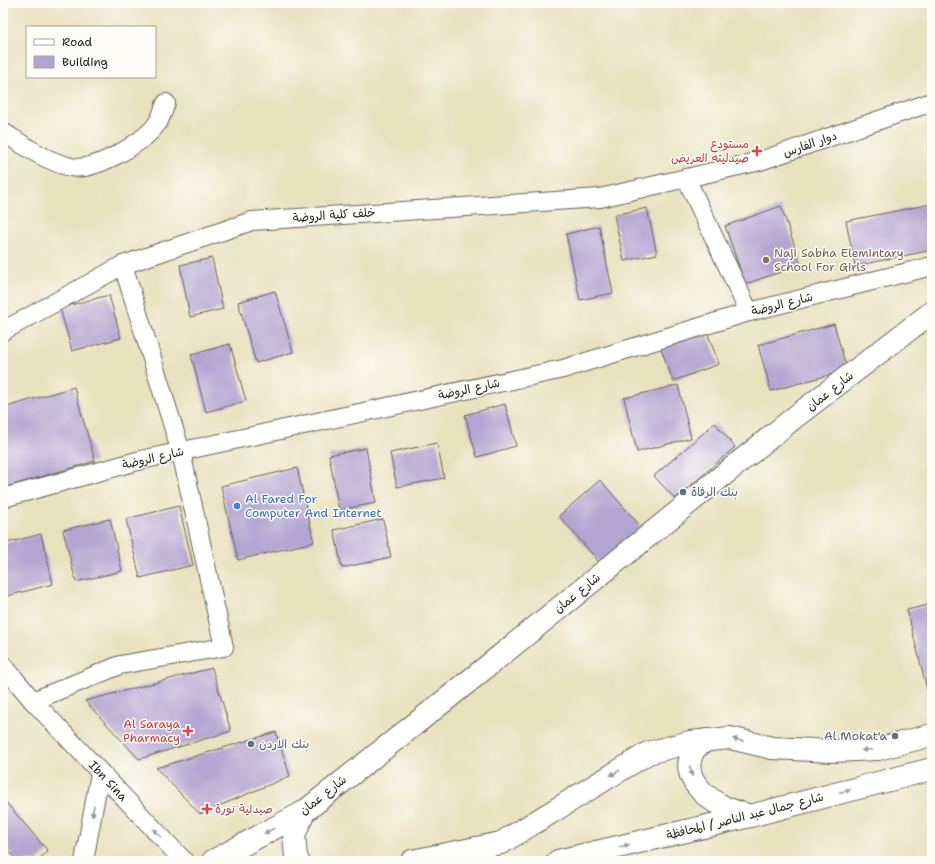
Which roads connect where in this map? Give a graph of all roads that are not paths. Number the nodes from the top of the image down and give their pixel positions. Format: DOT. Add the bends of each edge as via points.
graph roads {
  1 [pos="166,102"];
  2 [pos="932,102"];
  3 [pos="3,132"];
  4 [pos="686,178"];
  5 [pos="123,265"];
  6 [pos="932,266"];
  7 [pos="749,312"];
  8 [pos="932,312"];
  9 [pos="3,331"];
  10 [pos="181,452"];
  11 [pos="3,498"];
  12 [pos="3,665"];
  13 [pos="34,701"];
  14 [pos="932,735"];
  15 [pos="707,740"];
  16 [pos="932,769"];
  17 [pos="100,773"];
  18 [pos="304,812"];
  19 [pos="750,816"];
  20 [pos="84,861"];
  21 [pos="184,861"];
  22 [pos="213,861"];
  23 [pos="298,861"];
  24 [pos="412,861"];
  25 [pos="558,861"];
  1 -- 3 [label="street" via="156,125 140,140 123,152 94,166 72,168 41,157"];
  2 -- 4 [label="street, دوار الفارس" via="760,161"];
  4 -- 5 [label="street, خلف كلية الروضة" via="600,198 252,221"];
  4 -- 7 [label="street"];
  5 -- 9 [label="street, خلف كلية الروضة"];
  5 -- 10 [label="street"];
  6 -- 7 [label="street, شارع الروضة"];
  7 -- 10 [label="street, شارع الروضة" via="564,369"];
  8 -- 18 [label="main road, شارع عمان" via="795,417"];
  10 -- 11 [label="street, شارع الروضة" via="141,460"];
  10 -- 13 [label="street" via="224,647 120,665"];
  12 -- 13 [label="street, Ibn Sina"];
  13 -- 17 [label="street, Ibn Sina"];
  14 -- 15 [label="main road, one-way" via="878,749 833,751 772,748 730,738"];
  15 -- 19 [label="main road, one-way" via="693,750 688,766 694,783 708,798 725,808"];
  15 -- 24 [label="main road, one-way" via="648,753 501,842"];
  19 -- 16 [label="main road, شارع جمال عبد الناصر / المحافظة, one-way"];
  17 -- 20 [label="street, one-way"];
  21 -- 17 [label="street, Ibn Sina, one-way"];
  18 -- 22 [label="main road, شارع عمان, one-way"];
  18 -- 23 [label="main road" via="294,835"];
  25 -- 19 [label="main road, شارع جمال عبد الناصر / المحافظة, one-way"];
}
